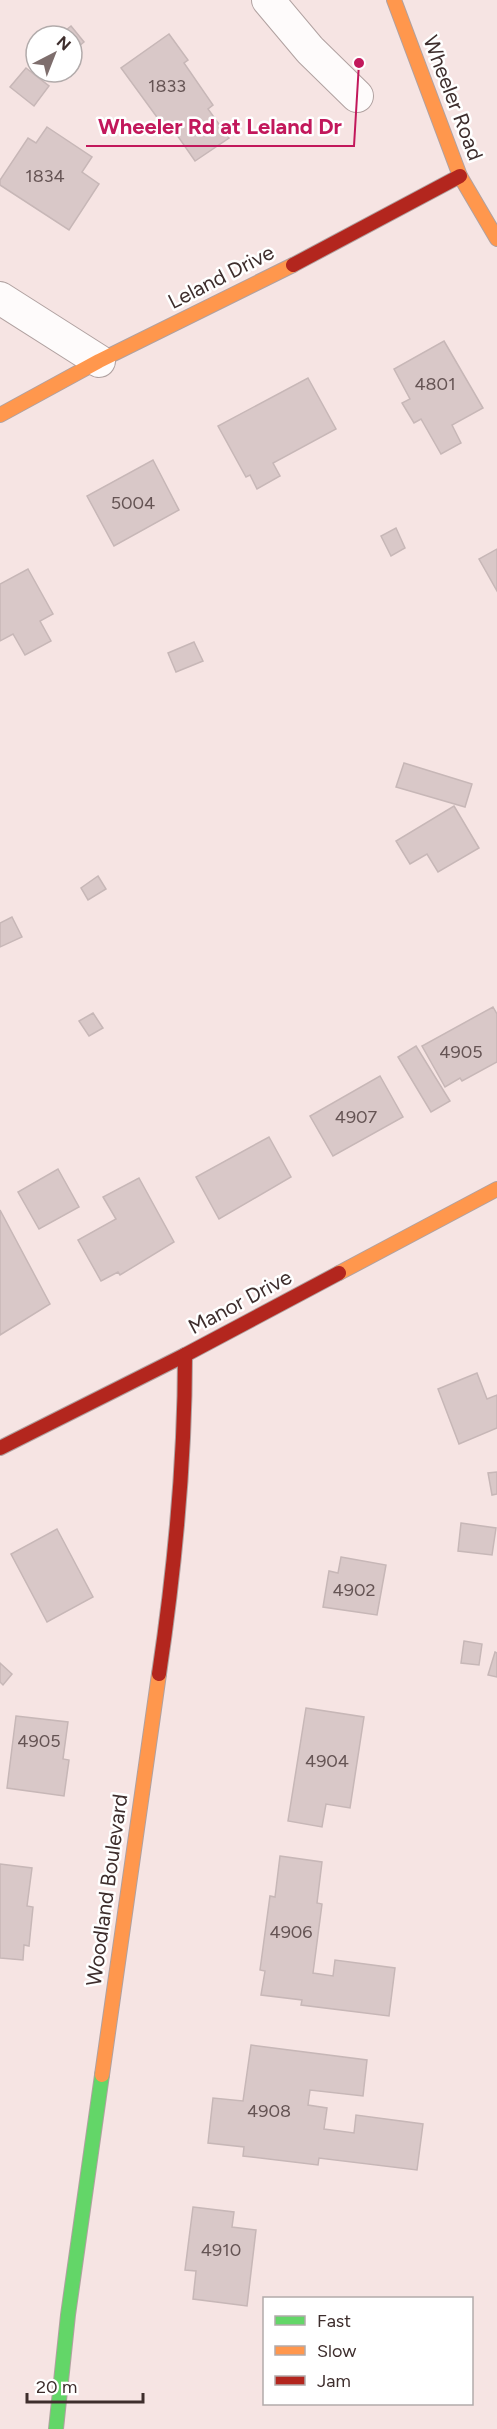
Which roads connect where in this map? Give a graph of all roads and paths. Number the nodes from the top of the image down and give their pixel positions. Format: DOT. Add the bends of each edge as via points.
graph roads {
  1 [pos="268,0"];
  2 [pos="394,0"];
  3 [pos="357,96"];
  4 [pos="460,176"];
  5 [pos="497,239"];
  6 [pos="0,298"];
  7 [pos="99,361"];
  8 [pos="0,415"];
  9 [pos="497,1189"];
  10 [pos="185,1355"];
  11 [pos="0,1448"];
  12 [pos="56,2429"];
  1 -- 3 [label="street" via="310,50"];
  2 -- 4 [label="street, Wheeler Road"];
  4 -- 5 [label="street, Wheeler Road"];
  4 -- 7 [label="street, Leland Drive" via="267,279"];
  6 -- 7 [label="street"];
  7 -- 8 [label="street, Leland Drive"];
  9 -- 10 [label="street, Manor Drive"];
  10 -- 11 [label="street, Manor Drive"];
  10 -- 12 [label="street, Woodland Boulevard" via="185,1436 174,1571 68,2315"];
}
